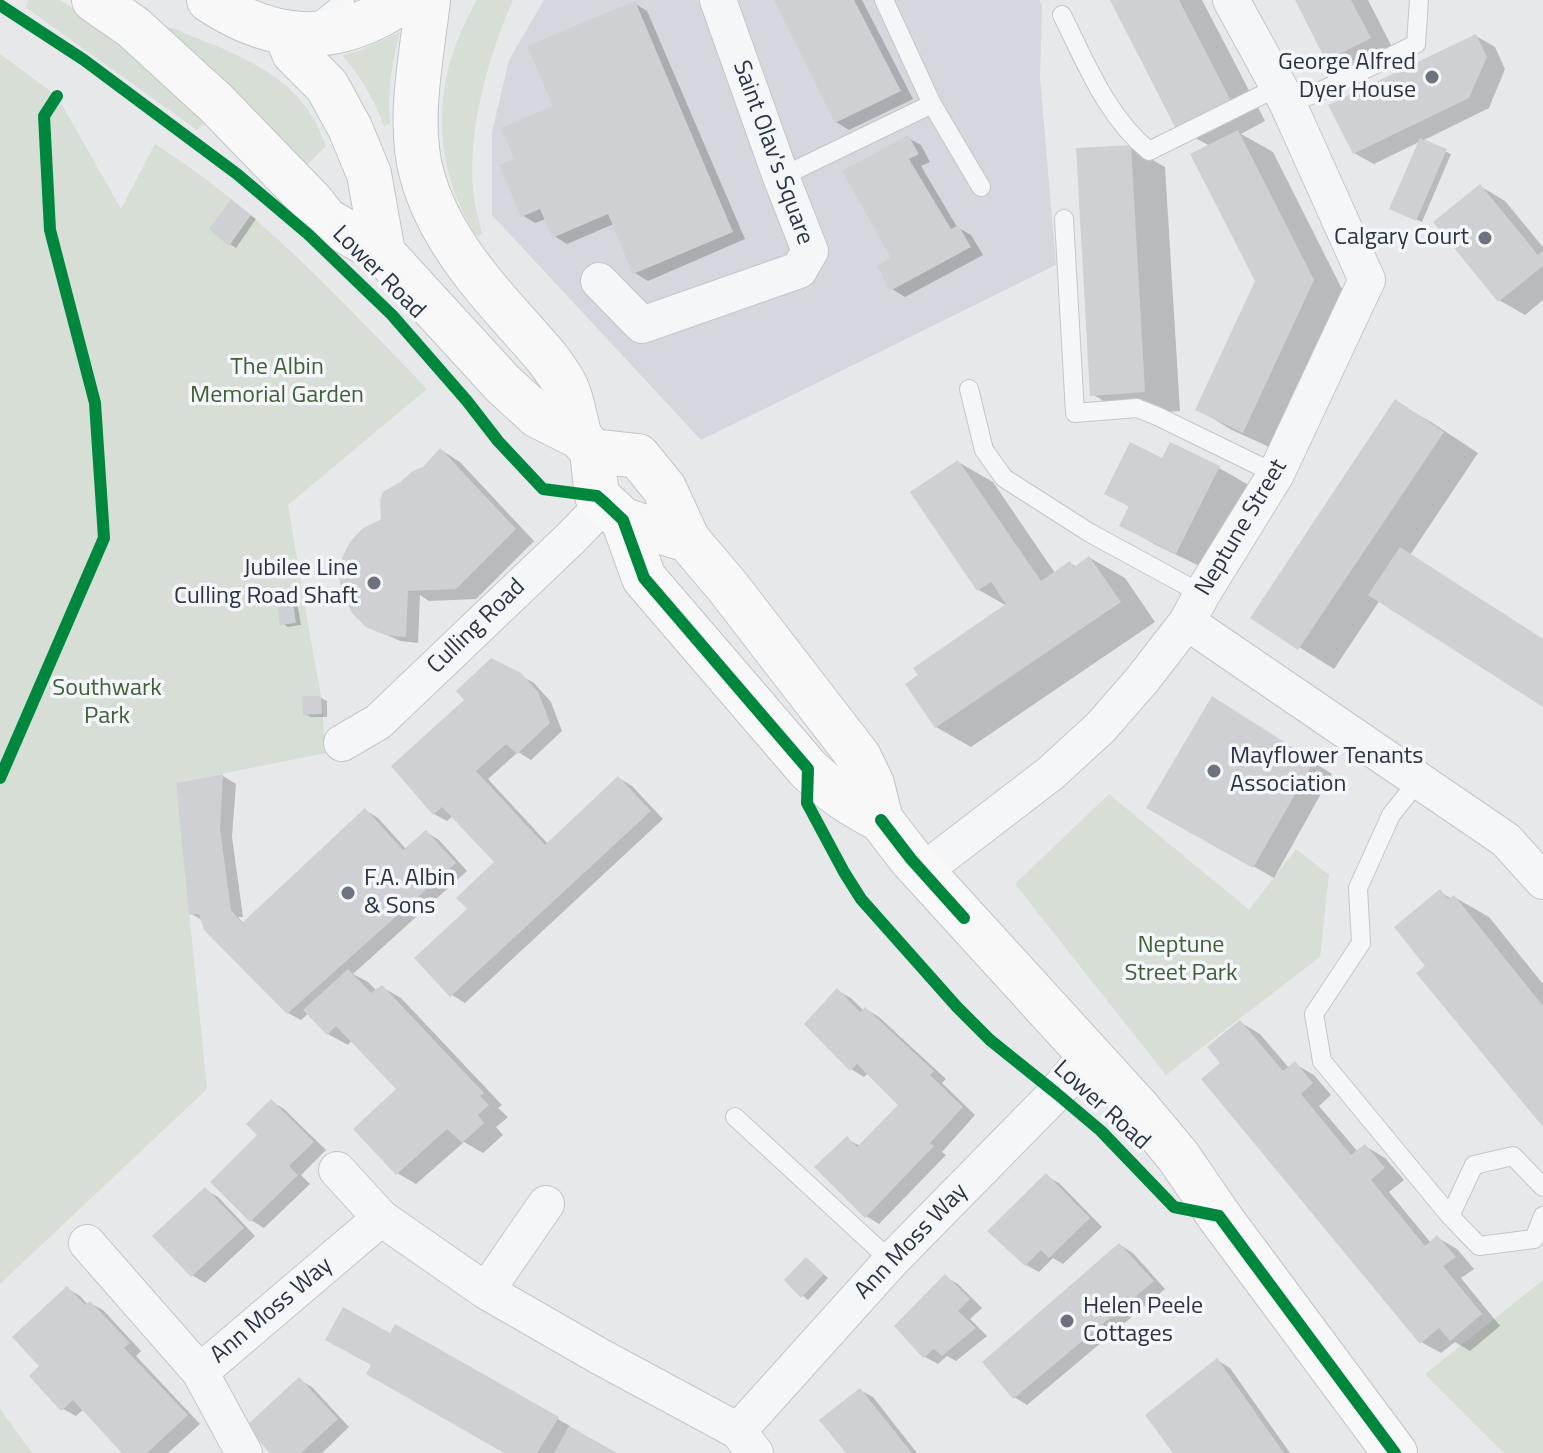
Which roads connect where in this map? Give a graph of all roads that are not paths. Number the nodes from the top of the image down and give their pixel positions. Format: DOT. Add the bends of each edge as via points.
graph roads {
  1 [pos="94,0"];
  2 [pos="209,0"];
  3 [pos="345,0"];
  4 [pos="404,0"];
  5 [pos="428,0"];
  6 [pos="718,0"];
  7 [pos="884,0"];
  8 [pos="1231,0"];
  9 [pos="1419,0"];
  10 [pos="1062,15"];
  11 [pos="295,34"];
  12 [pos="1282,94"];
  13 [pos="932,104"];
  14 [pos="781,177"];
  15 [pos="981,187"];
  16 [pos="1064,219"];
  17 [pos="383,253"];
  18 [pos="599,281"];
  19 [pos="969,389"];
  20 [pos="586,444"];
  21 [pos="1276,474"];
  22 [pos="614,512"];
  23 [pos="688,540"];
  24 [pos="1194,608"];
  25 [pos="342,743"];
  26 [pos="1418,781"];
  27 [pos="881,820"];
  28 [pos="923,871"];
  29 [pos="1543,881"];
  30 [pos="1088,1054"];
  31 [pos="735,1117"];
  32 [pos="337,1170"];
  33 [pos="1543,1187"];
  34 [pos="546,1204"];
  35 [pos="1450,1216"];
  36 [pos="1543,1216"];
  37 [pos="381,1218"];
  38 [pos="87,1243"];
  39 [pos="891,1261"];
  40 [pos="486,1291"];
  41 [pos="200,1372"];
  42 [pos="746,1442"];
  43 [pos="244,1453"];
  44 [pos="1395,1453"];
  1 -- 17 [label="main road" via="133,27 216,103 326,220"];
  2 -- 11 [label="main road" via="258,27"];
  3 -- 11 [label="lane"];
  4 -- 11 [label="main road" via="360,25"];
  5 -- 20 [label="main road" via="416,116 422,176 466,263 547,355 567,388"];
  6 -- 14 [label="street, Saint Olav's Square"];
  7 -- 13 [label="lane"];
  8 -- 12 [label="street, Neptune Street"];
  9 -- 12 [label="lane" via="1416,44 1315,94"];
  10 -- 12 [label="lane" via="1101,93 1132,137 1149,151"];
  11 -- 17 [label="main road, Lower Road" via="294,53 327,86 369,174"];
  12 -- 21 [label="street, Neptune Street" via="1367,280"];
  13 -- 14 [label="lane"];
  13 -- 15 [label="lane"];
  14 -- 18 [label="street, Saint Olav's Square" via="810,251 799,270 642,325"];
  16 -- 21 [label="lane" via="1075,413 1137,408"];
  17 -- 20 [label="main road, Lower Road" via="503,384 538,416"];
  19 -- 24 [label="lane" via="984,450 1004,478"];
  20 -- 22 [label="main road" via="597,496"];
  20 -- 23 [label="main road, Lower Road" via="638,456 664,488"];
  21 -- 24 [label="street, Neptune Street"];
  22 -- 23 [label="main road"];
  22 -- 25 [label="street, Culling Road" via="571,538 378,722"];
  22 -- 27 [label="main road" via="644,578 798,757 830,790"];
  23 -- 27 [label="main road, Lower Road" via="859,757"];
  24 -- 26 [label="street"];
  24 -- 28 [label="street, Neptune Street" via="1101,727 1051,773"];
  26 -- 29 [label="street" via="1506,840"];
  26 -- 35 [label="lane" via="1391,815 1358,888 1361,943 1314,1014 1322,1061"];
  27 -- 28 [label="main road, Lower Road"];
  28 -- 30 [label="main road, Lower Road"];
  30 -- 39 [label="street, Ann Moss Way" via="1040,1111"];
  30 -- 44 [label="main road, Lower Road" via="1178,1156"];
  31 -- 39 [label="lane"];
  32 -- 37 [label="street, Ann Moss Way"];
  33 -- 35 [label="lane" via="1513,1156 1474,1165"];
  34 -- 40 [label="street"];
  35 -- 36 [label="lane" via="1479,1246 1534,1239"];
  37 -- 40 [label="street, Ann Moss Way"];
  37 -- 41 [label="street, Ann Moss Way"];
  38 -- 41 [label="street, Ann Moss Way"];
  39 -- 42 [label="street, Ann Moss Way"];
  40 -- 42 [label="street, Ann Moss Way"];
  41 -- 43 [label="street, Ann Moss Way"];
}
